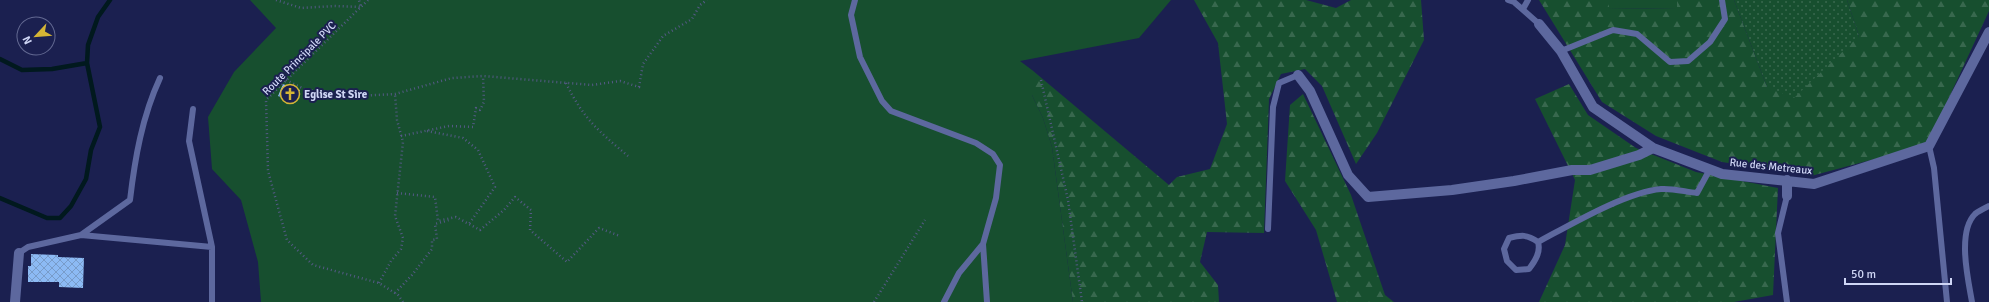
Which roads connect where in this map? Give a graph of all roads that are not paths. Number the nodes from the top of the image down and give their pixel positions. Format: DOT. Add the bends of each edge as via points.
graph roads {
  1 [pos="855,0"];
  2 [pos="1508,0"];
  3 [pos="1528,0"];
  4 [pos="1722,0"];
  5 [pos="1523,9"];
  6 [pos="1540,24"];
  7 [pos="1989,32"];
  8 [pos="1561,51"];
  9 [pos="1298,75"];
  10 [pos="160,78"];
  11 [pos="193,109"];
  12 [pos="1929,146"];
  13 [pos="1653,148"];
  14 [pos="1710,169"];
  15 [pos="1787,180"];
  16 [pos="1787,196"];
  17 [pos="1989,206"];
  18 [pos="1268,230"];
  19 [pos="82,234"];
  20 [pos="1538,242"];
  21 [pos="983,244"];
  22 [pos="212,247"];
  23 [pos="19,253"];
  24 [pos="15,302"];
  25 [pos="212,302"];
  26 [pos="944,302"];
  27 [pos="987,302"];
  28 [pos="1787,302"];
  29 [pos="1948,302"];
  30 [pos="1972,302"];
  1 -- 21 [label="lane" via="851,15 860,58 882,101 891,111 976,143 993,154 1000,165 996,198"];
  2 -- 5 [label="lane"];
  3 -- 5 [label="lane"];
  4 -- 8 [label="lane" via="1725,19 1710,42 1688,62 1670,62 1637,34 1613,30"];
  5 -- 6 [label="lane"];
  6 -- 8 [label="street, Rue des Metreaux"];
  7 -- 12 [label="street"];
  8 -- 13 [label="street, Rue des Metreaux" via="1593,107"];
  9 -- 13 [label="street" via="1310,91 1348,175 1368,197 1452,190 1572,170 1590,170"];
  9 -- 18 [label="lane" via="1279,83 1273,107"];
  10 -- 19 [label="lane" via="149,102 136,154 130,200"];
  11 -- 22 [label="lane" via="189,141"];
  12 -- 15 [label="street, Rue des Metreaux" via="1814,184"];
  12 -- 29 [label="lane" via="1934,168"];
  13 -- 14 [label="street, Rue des Metreaux"];
  14 -- 15 [label="street, Rue des Metreaux" via="1722,174"];
  14 -- 20 [label="lane" via="1697,193 1662,188 1644,191"];
  15 -- 16 [label="street"];
  16 -- 28 [label="lane" via="1778,233"];
  17 -- 30 [label="lane" via="1975,214 1965,231 1966,265"];
  19 -- 22 [label="lane"];
  19 -- 23 [label="lane" via="28,247"];
  20 -- 20 [label="lane" via="1530,236 1523,235 1509,238 1504,249 1506,261 1516,270 1529,269 1536,258"];
  21 -- 26 [label="lane" via="959,273"];
  21 -- 27 [label="lane"];
  22 -- 25 [label="lane"];
  23 -- 24 [label="street"];
}
